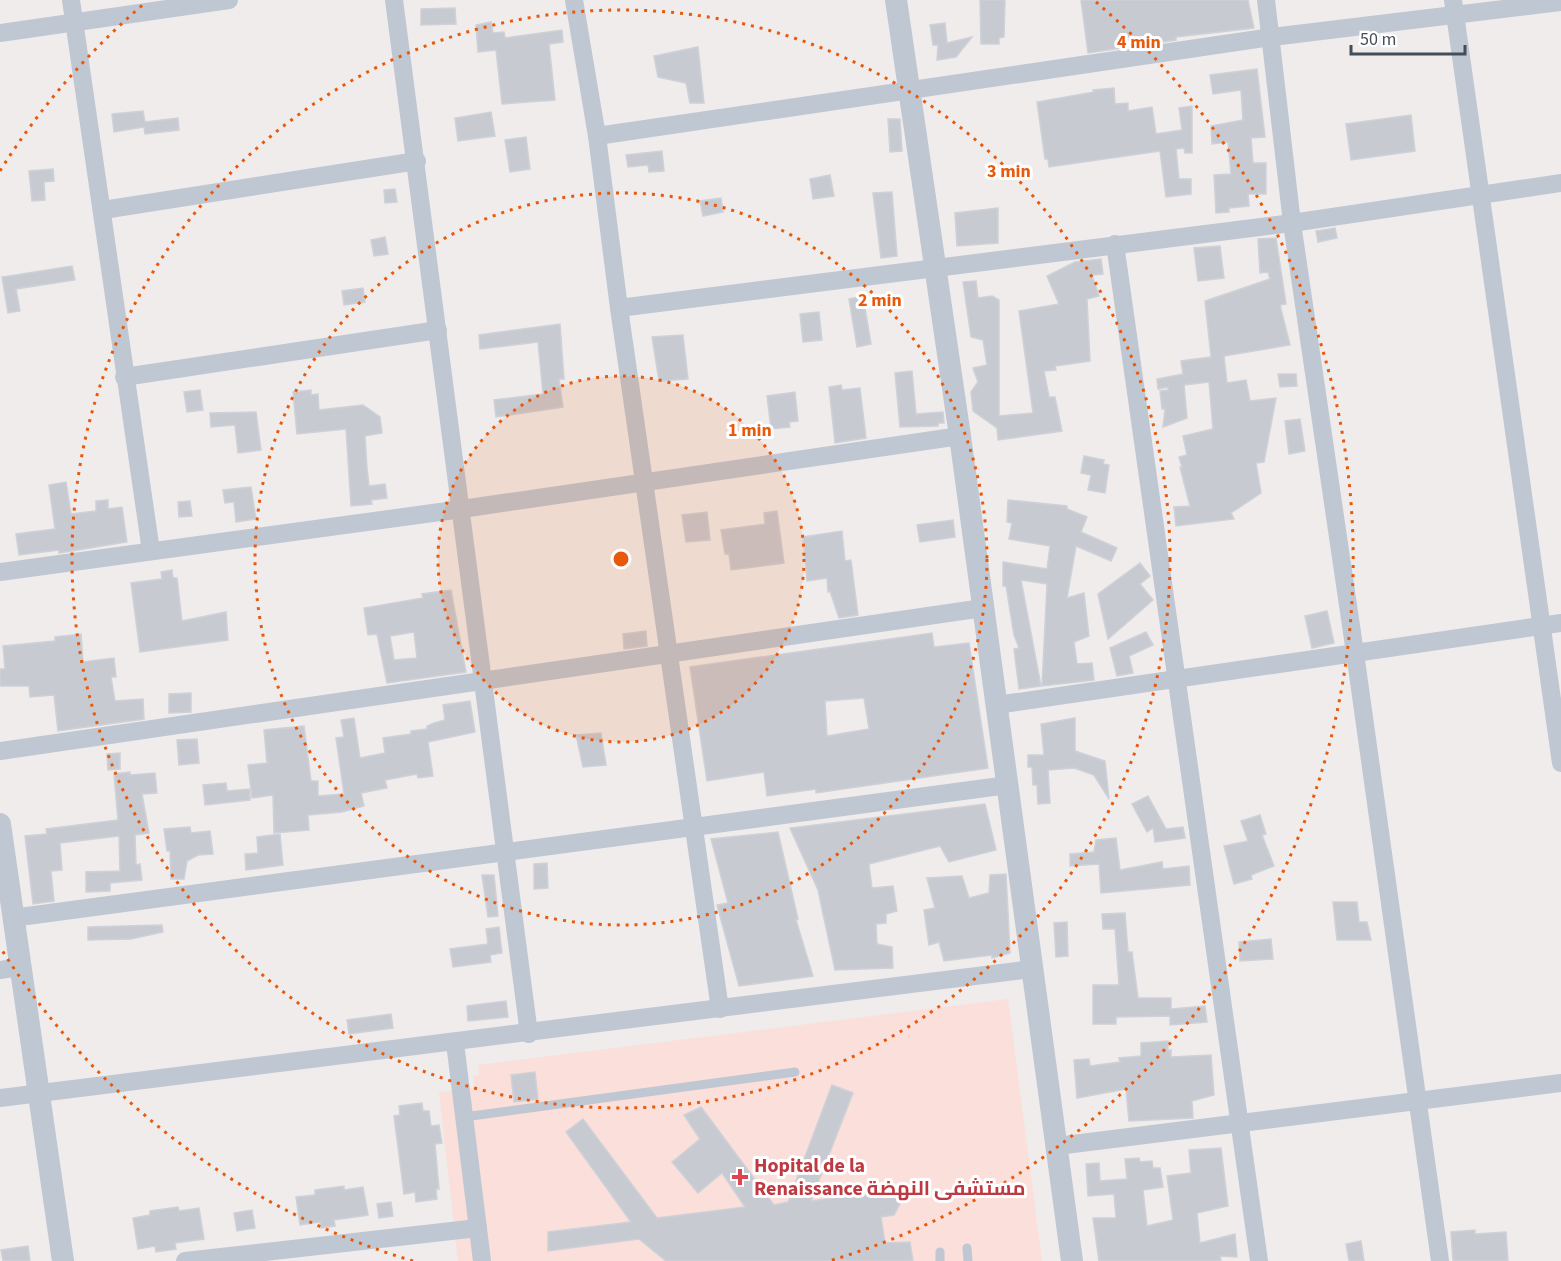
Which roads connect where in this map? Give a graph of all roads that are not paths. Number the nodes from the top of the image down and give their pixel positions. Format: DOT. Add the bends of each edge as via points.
graph roads {
  1 [pos="71,0"];
  2 [pos="229,0"];
  3 [pos="394,0"];
  4 [pos="574,0"];
  5 [pos="896,0"];
  6 [pos="1266,0"];
  7 [pos="1561,2"];
  8 [pos="1454,8"];
  9 [pos="74,22"];
  10 [pos="0,33"];
  11 [pos="1272,37"];
  12 [pos="909,88"];
  13 [pos="597,136"];
  14 [pos="417,161"];
  15 [pos="1561,183"];
  16 [pos="1482,194"];
  17 [pos="103,210"];
  18 [pos="1292,223"];
  19 [pos="1115,244"];
  20 [pos="936,268"];
  21 [pos="619,308"];
  22 [pos="438,330"];
  23 [pos="124,377"];
  24 [pos="960,436"];
  25 [pos="645,483"];
  26 [pos="462,509"];
  27 [pos="151,551"];
  28 [pos="0,572"];
  29 [pos="983,608"];
  30 [pos="1561,623"];
  31 [pos="1541,626"];
  32 [pos="1355,653"];
  33 [pos="669,654"];
  34 [pos="1176,679"];
  35 [pos="484,680"];
  36 [pos="997,705"];
  37 [pos="0,751"];
  38 [pos="1561,763"];
  39 [pos="1008,784"];
  40 [pos="0,824"];
  41 [pos="693,825"];
  42 [pos="506,850"];
  43 [pos="2,851"];
  44 [pos="12,918"];
  45 [pos="10,968"];
  46 [pos="1032,969"];
  47 [pos="720,1009"];
  48 [pos="529,1034"];
  49 [pos="455,1043"];
  50 [pos="795,1072"];
  51 [pos="1561,1083"];
  52 [pos="39,1093"];
  53 [pos="0,1098"];
  54 [pos="1419,1102"];
  55 [pos="464,1117"];
  56 [pos="1242,1125"];
  57 [pos="1056,1146"];
  58 [pos="478,1228"];
  59 [pos="967,1248"];
  60 [pos="63,1261"];
  61 [pos="185,1261"];
  62 [pos="482,1261"];
  63 [pos="968,1261"];
  64 [pos="1072,1261"];
  65 [pos="1259,1261"];
  66 [pos="1440,1261"];
  1 -- 9 [label="street"];
  2 -- 9 [label="street"];
  3 -- 14 [label="street"];
  4 -- 13 [label="street"];
  5 -- 12 [label="street"];
  6 -- 11 [label="street"];
  7 -- 8 [label="street"];
  8 -- 11 [label="street"];
  8 -- 16 [label="street"];
  9 -- 10 [label="street"];
  9 -- 17 [label="street"];
  11 -- 12 [label="street"];
  11 -- 18 [label="street"];
  12 -- 13 [label="street"];
  12 -- 20 [label="street"];
  13 -- 21 [label="street"];
  14 -- 17 [label="street"];
  14 -- 22 [label="street"];
  15 -- 16 [label="street"];
  16 -- 18 [label="street"];
  16 -- 31 [label="street"];
  17 -- 23 [label="street"];
  18 -- 19 [label="street"];
  18 -- 32 [label="street"];
  19 -- 20 [label="street"];
  19 -- 34 [label="street"];
  20 -- 21 [label="street"];
  20 -- 24 [label="street"];
  21 -- 25 [label="street"];
  22 -- 23 [label="street"];
  22 -- 26 [label="street"];
  23 -- 27 [label="street"];
  24 -- 25 [label="street"];
  24 -- 29 [label="street"];
  25 -- 26 [label="street"];
  25 -- 33 [label="street"];
  26 -- 27 [label="street"];
  26 -- 35 [label="street"];
  27 -- 28 [label="street"];
  29 -- 33 [label="street"];
  29 -- 36 [label="street"];
  30 -- 31 [label="street"];
  31 -- 32 [label="street"];
  31 -- 38 [label="street"];
  32 -- 34 [label="street"];
  32 -- 54 [label="street"];
  33 -- 35 [label="street"];
  33 -- 41 [label="street"];
  34 -- 36 [label="street"];
  34 -- 56 [label="street"];
  35 -- 37 [label="street"];
  35 -- 42 [label="street"];
  36 -- 39 [label="street"];
  39 -- 41 [label="street"];
  39 -- 46 [label="street"];
  40 -- 43 [label="street"];
  41 -- 42 [label="street"];
  41 -- 47 [label="street"];
  42 -- 44 [label="street"];
  42 -- 48 [label="street"];
  43 -- 44 [label="street"];
  44 -- 45 [label="street"];
  45 -- 52 [label="street"];
  46 -- 47 [label="street"];
  46 -- 57 [label="street"];
  47 -- 48 [label="street"];
  48 -- 49 [label="street"];
  49 -- 52 [label="street"];
  49 -- 55 [label="street"];
  50 -- 55 [label="lane"];
  51 -- 54 [label="street"];
  52 -- 53 [label="street"];
  52 -- 60 [label="street"];
  54 -- 56 [label="street"];
  54 -- 66 [label="street"];
  55 -- 58 [label="street"];
  56 -- 57 [label="street"];
  56 -- 65 [label="street"];
  57 -- 64 [label="street"];
  58 -- 61 [label="street"];
  58 -- 62 [label="street"];
  59 -- 63 [label="lane"];
}
